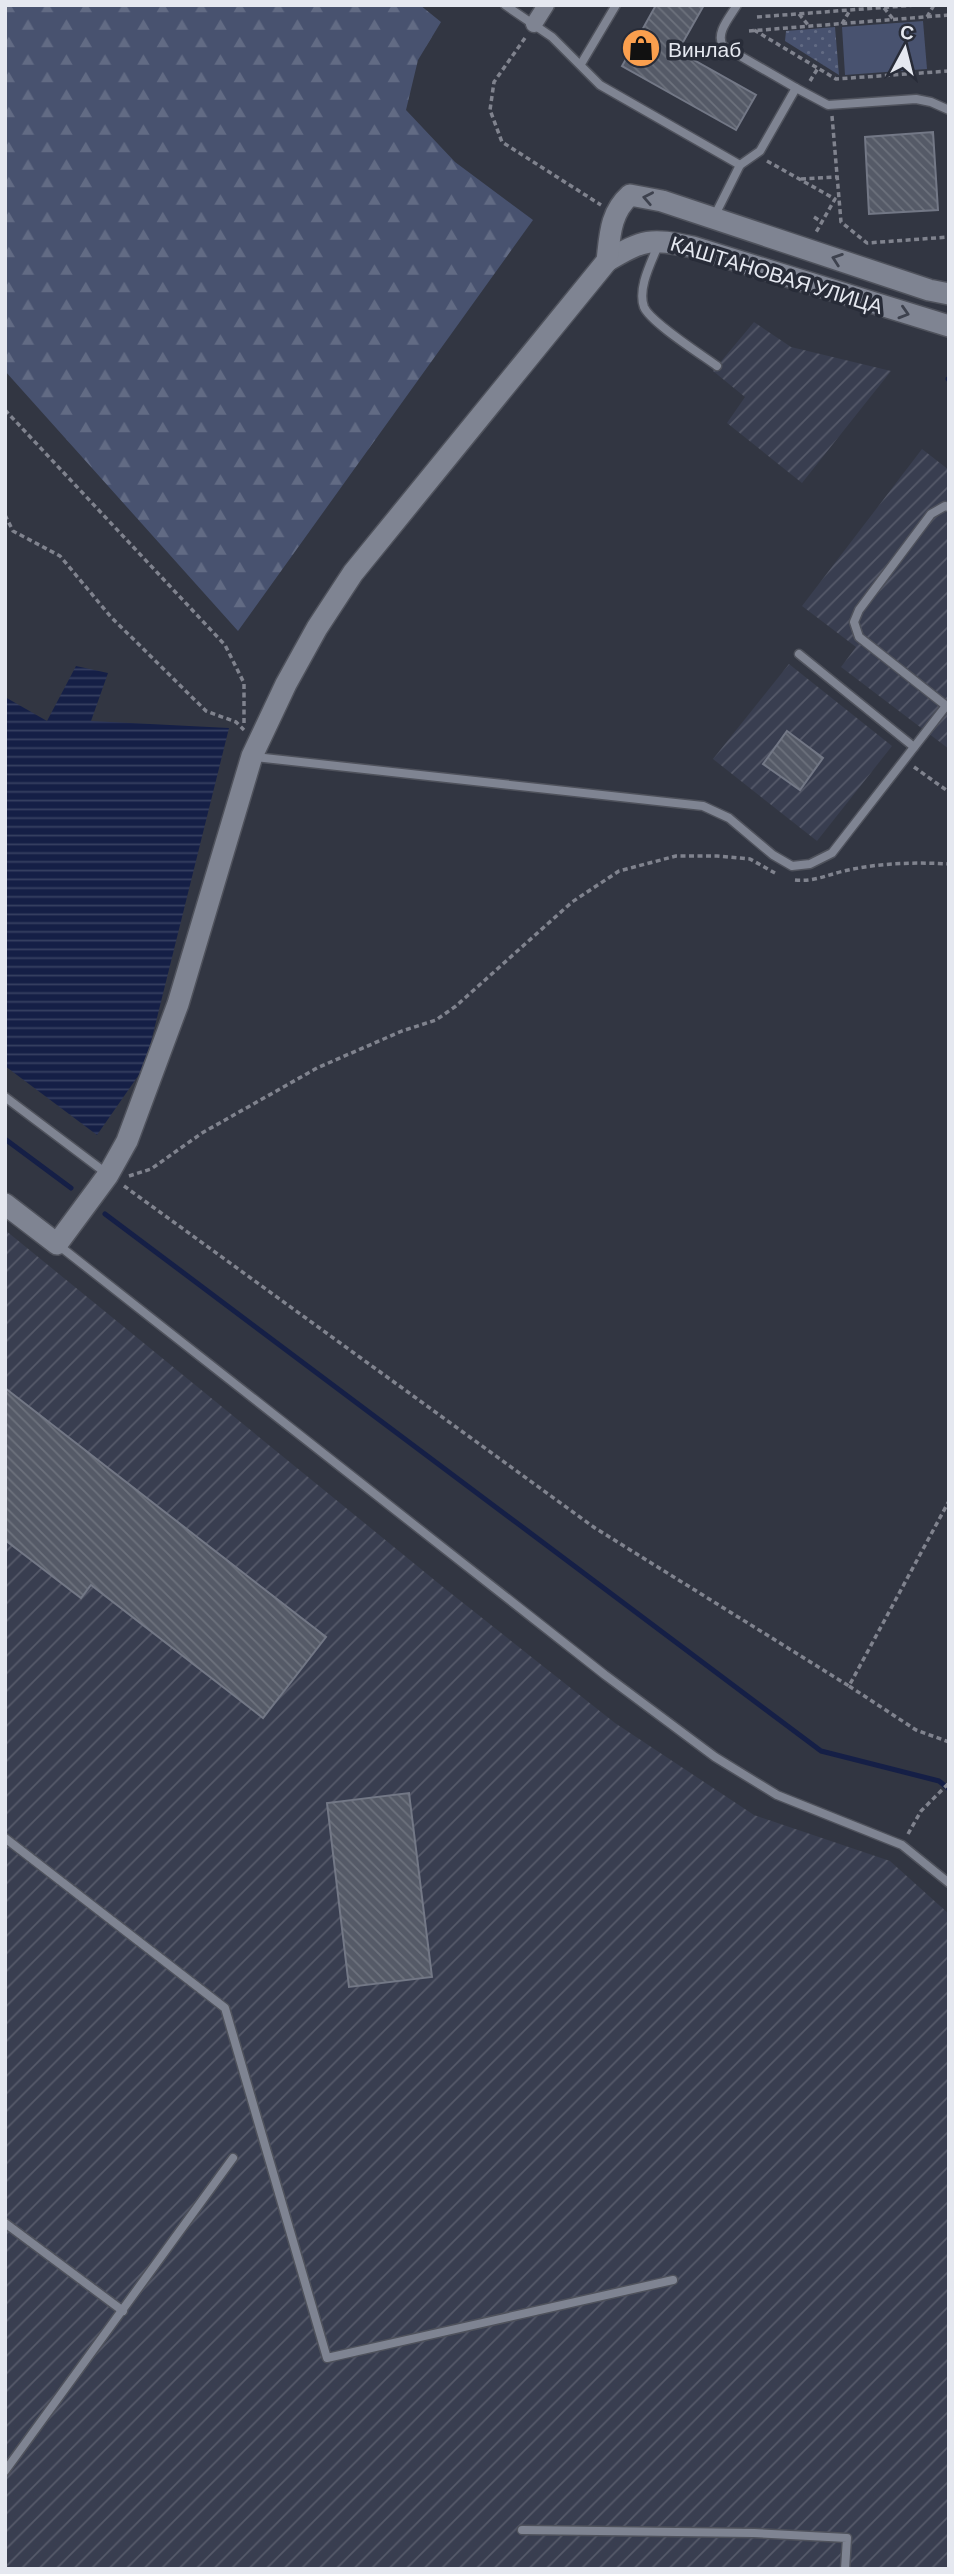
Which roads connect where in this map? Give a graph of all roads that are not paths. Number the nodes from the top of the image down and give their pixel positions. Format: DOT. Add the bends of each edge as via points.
graph roads {
  1 [pos="505,5"];
  2 [pos="545,5"];
  3 [pos="616,5"];
  4 [pos="737,5"];
  5 [pos="534,24"];
  6 [pos="581,64"];
  7 [pos="796,88"];
  8 [pos="949,110"];
  9 [pos="740,165"];
  10 [pos="714,217"];
  11 [pos="660,240"];
  12 [pos="607,261"];
  13 [pos="949,294"];
  14 [pos="949,326"];
  15 [pos="717,366"];
  16 [pos="949,507"];
  17 [pos="799,654"];
  18 [pos="947,707"];
  19 [pos="914,747"];
  20 [pos="254,753"];
  21 [pos="5,1097"];
  22 [pos="112,1178"];
  23 [pos="5,1204"];
  24 [pos="57,1244"];
  25 [pos="5,1838"];
  26 [pos="949,1883"];
  27 [pos="233,2158"];
  28 [pos="5,2223"];
  29 [pos="673,2280"];
  30 [pos="123,2311"];
  31 [pos="5,2471"];
  32 [pos="522,2530"];
  33 [pos="845,2569"];
  1 -- 5 [label="lane"];
  2 -- 5 [label="street"];
  3 -- 6 [label="lane"];
  4 -- 7 [label="lane" via="720,34 723,46"];
  5 -- 6 [label="lane"];
  6 -- 9 [label="lane" via="600,85"];
  7 -- 8 [label="lane" via="825,105 916,99"];
  7 -- 9 [label="lane" via="756,154"];
  9 -- 10 [label="lane"];
  10 -- 12 [label="street, КАШТАНОВАЯ УЛИЦА, one-way" via="630,195 611,224"];
  13 -- 10 [label="street, КАШТАНОВАЯ УЛИЦА, one-way"];
  11 -- 12 [label="street, КАШТАНОВАЯ УЛИЦА" via="633,245"];
  11 -- 14 [label="street, КАШТАНОВАЯ УЛИЦА, one-way"];
  11 -- 15 [label="lane" via="646,278 644,307 652,318"];
  12 -- 20 [label="street" via="353,573 292,673"];
  16 -- 18 [label="lane" via="931,514 859,610 855,622 859,637"];
  17 -- 19 [label="lane"];
  18 -- 19 [label="lane"];
  19 -- 20 [label="lane" via="832,853 810,864 792,866 729,818 703,806"];
  20 -- 22 [label="street" via="178,1004"];
  21 -- 22 [label="lane"];
  22 -- 24 [label="street"];
  23 -- 24 [label="street"];
  24 -- 26 [label="lane" via="715,1758 777,1795 902,1845"];
  25 -- 29 [label="lane" via="225,2008 327,2358"];
  27 -- 30 [label="lane"];
  28 -- 30 [label="lane"];
  30 -- 31 [label="lane"];
  32 -- 33 [label="lane" via="847,2538"];
}
